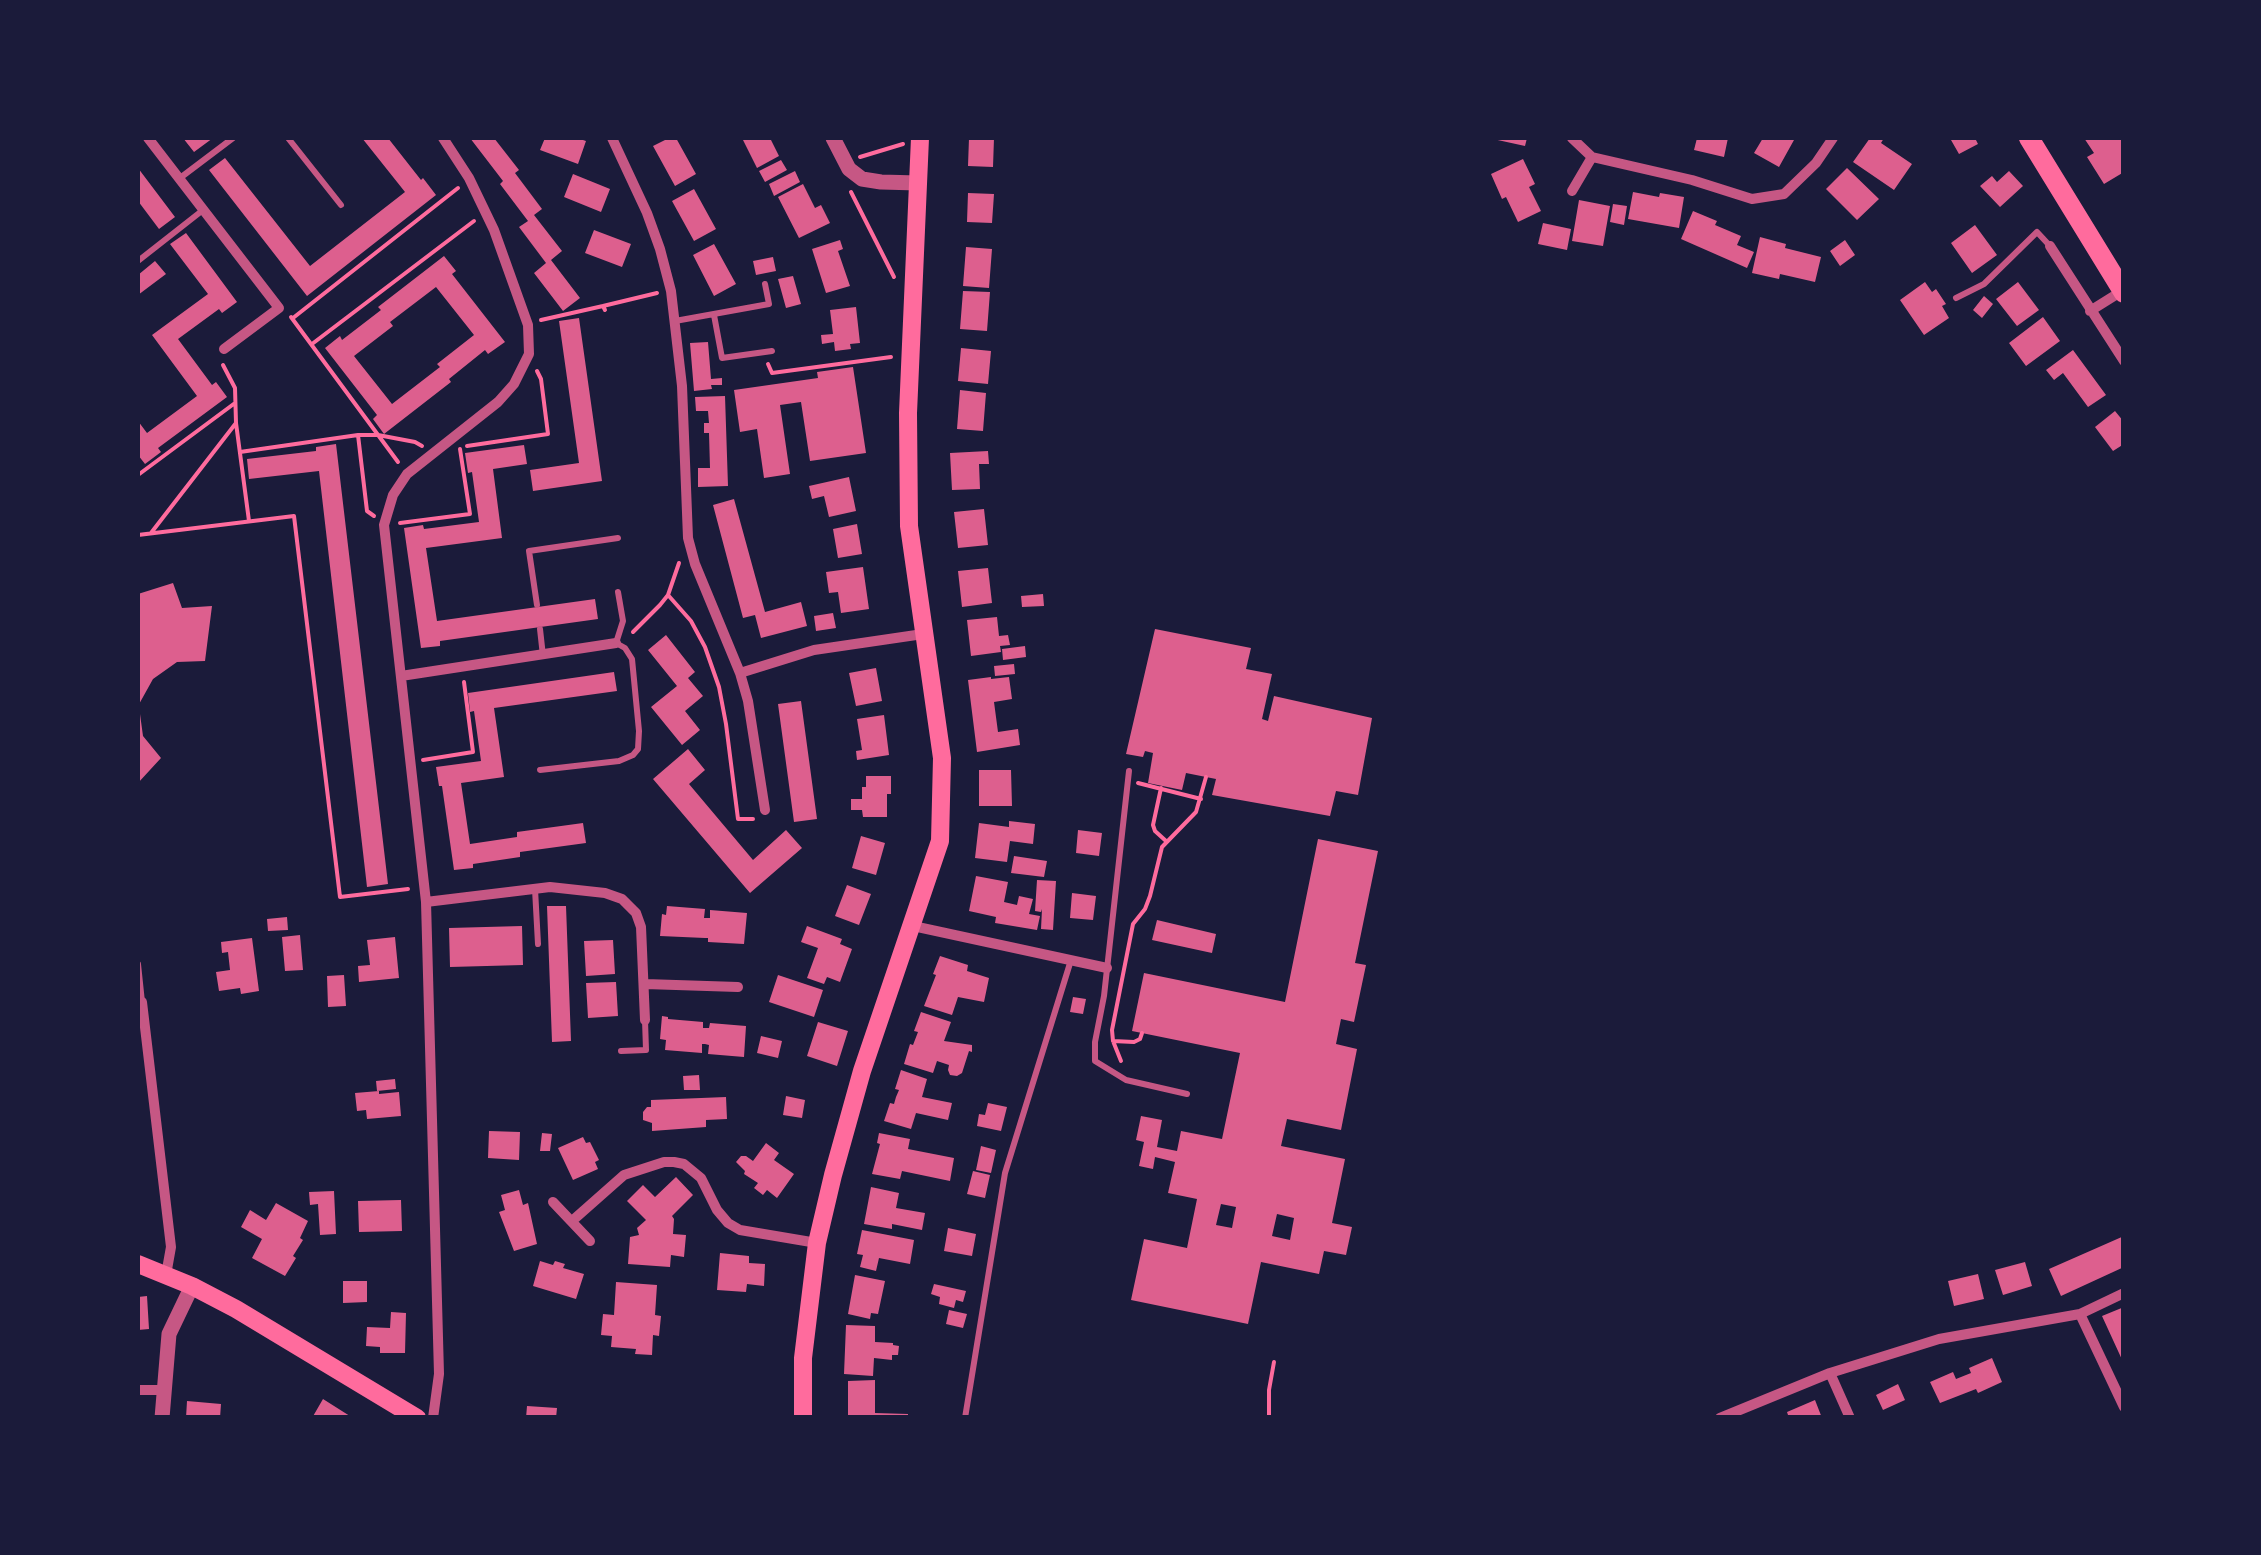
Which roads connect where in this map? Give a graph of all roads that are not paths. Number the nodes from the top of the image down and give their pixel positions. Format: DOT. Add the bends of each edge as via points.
graph roads {
  1 [pos="148,138"];
  2 [pos="233,138"];
  3 [pos="288,138"];
  4 [pos="442,138"];
  5 [pos="612,138"];
  6 [pos="832,138"];
  7 [pos="1572,138"];
  8 [pos="1833,138"];
  9 [pos="2029,138"];
  10 [pos="920,140"];
  11 [pos="1592,158"];
  12 [pos="179,178"];
  13 [pos="918,183"];
  14 [pos="1572,191"];
  15 [pos="340,205"];
  16 [pos="203,210"];
  17 [pos="2050,246"];
  18 [pos="138,261"];
  19 [pos="765,284"];
  20 [pos="2123,292"];
  21 [pos="1956,298"];
  22 [pos="2090,311"];
  23 [pos="714,315"];
  24 [pos="675,321"];
  25 [pos="224,349"];
  26 [pos="772,351"];
  27 [pos="2124,361"];
  28 [pos="618,538"];
  29 [pos="618,592"];
  30 [pos="537,605"];
  31 [pos="540,629"];
  32 [pos="922,634"];
  33 [pos="616,643"];
  34 [pos="543,656"];
  35 [pos="740,673"];
  36 [pos="401,676"];
  37 [pos="540,770"];
  38 [pos="1130,770"];
  39 [pos="765,810"];
  40 [pos="536,889"];
  41 [pos="426,902"];
  42 [pos="912,926"];
  43 [pos="538,944"];
  44 [pos="1071,959"];
  45 [pos="138,964"];
  46 [pos="1107,968"];
  47 [pos="645,984"];
  48 [pos="738,987"];
  49 [pos="142,1002"];
  50 [pos="645,1020"];
  51 [pos="621,1051"];
  52 [pos="1186,1094"];
  53 [pos="552,1202"];
  54 [pos="572,1221"];
  55 [pos="590,1241"];
  56 [pos="817,1243"];
  57 [pos="138,1264"];
  58 [pos="166,1275"];
  59 [pos="192,1286"];
  60 [pos="2124,1294"];
  61 [pos="2080,1314"];
  62 [pos="1830,1373"];
  63 [pos="138,1390"];
  64 [pos="163,1390"];
  65 [pos="2124,1407"];
  66 [pos="162,1418"];
  67 [pos="418,1418"];
  68 [pos="433,1418"];
  69 [pos="803,1418"];
  70 [pos="965,1418"];
  71 [pos="1720,1418"];
  72 [pos="1850,1418"];
  1 -- 12 [label="street"];
  2 -- 12 [label="lane"];
  3 -- 15 [label="lane"];
  4 -- 36 [label="street" via="486,213 528,325 528,354 498,402 407,474 393,495 384,525"];
  5 -- 24 [label="street" via="660,249"];
  6 -- 13 [label="street" via="862,179"];
  7 -- 11 [label="street"];
  8 -- 11 [label="street" via="1784,194 1752,199"];
  9 -- 20 [label="main road"];
  10 -- 13 [label="main road"];
  11 -- 14 [label="street"];
  12 -- 16 [label="street"];
  13 -- 32 [label="main road" via="908,526"];
  16 -- 18 [label="lane"];
  16 -- 25 [label="street" via="279,308"];
  17 -- 21 [label="lane" via="2037,232 1984,284"];
  17 -- 22 [label="street"];
  19 -- 23 [label="lane" via="769,304"];
  20 -- 22 [label="street"];
  22 -- 27 [label="street"];
  23 -- 24 [label="lane"];
  23 -- 26 [label="lane" via="722,358"];
  24 -- 35 [label="street" via="688,538"];
  28 -- 30 [label="lane" via="529,551"];
  29 -- 33 [label="lane" via="623,621"];
  31 -- 34 [label="lane"];
  32 -- 35 [label="street" via="814,650"];
  32 -- 42 [label="main road" via="942,758 940,841"];
  33 -- 34 [label="street"];
  33 -- 37 [label="lane" via="632,659 638,749 619,761"];
  34 -- 36 [label="street"];
  35 -- 39 [label="street"];
  36 -- 41 [label="street"];
  38 -- 46 [label="lane"];
  40 -- 41 [label="street"];
  40 -- 43 [label="lane"];
  40 -- 47 [label="street" via="622,899 641,927"];
  41 -- 68 [label="street" via="439,1374"];
  42 -- 44 [label="street"];
  42 -- 56 [label="main road" via="857,1088"];
  44 -- 46 [label="street"];
  44 -- 70 [label="lane" via="1005,1172"];
  45 -- 49 [label="lane"];
  46 -- 52 [label="lane" via="1095,1061 1126,1080"];
  47 -- 48 [label="street"];
  47 -- 50 [label="street"];
  49 -- 58 [label="street" via="170,1248"];
  50 -- 51 [label="lane" via="646,1050"];
  53 -- 54 [label="street"];
  54 -- 55 [label="street"];
  54 -- 56 [label="street" via="624,1176 674,1162 701,1178 717,1210 740,1230"];
  56 -- 69 [label="main road"];
  57 -- 58 [label="main road"];
  58 -- 59 [label="main road"];
  59 -- 64 [label="street" via="169,1334"];
  59 -- 67 [label="main road"];
  60 -- 61 [label="street"];
  61 -- 62 [label="street" via="1939,1339"];
  61 -- 65 [label="street"];
  62 -- 71 [label="street"];
  62 -- 72 [label="street"];
  63 -- 64 [label="street"];
  64 -- 66 [label="street"];
}
